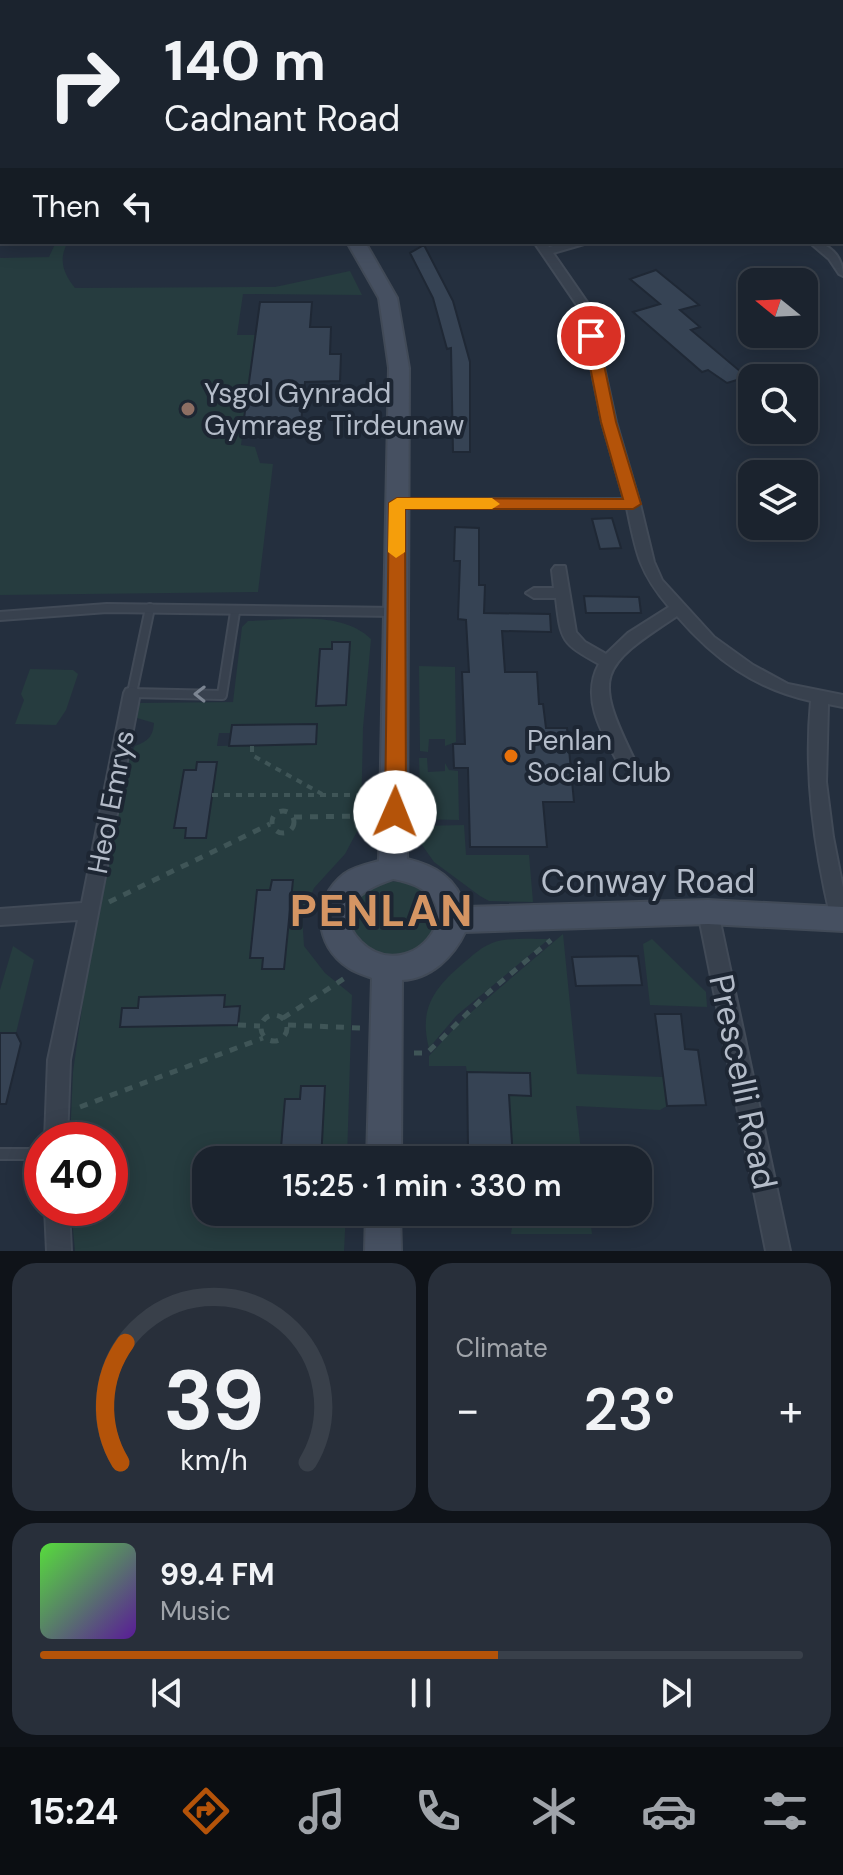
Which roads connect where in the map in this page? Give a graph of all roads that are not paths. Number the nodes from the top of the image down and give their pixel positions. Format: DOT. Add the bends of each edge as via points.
graph roads {
  1 [pos="357,244"];
  2 [pos="564,244"];
  3 [pos="817,244"];
  4 [pos="543,246"];
  5 [pos="843,272"];
  6 [pos="397,503"];
  7 [pos="633,504"];
  8 [pos="560,570"];
  9 [pos="534,593"];
  10 [pos="563,593"];
  11 [pos="150,608"];
  12 [pos="678,608"];
  13 [pos="235,612"];
  14 [pos="395,612"];
  15 [pos="0,616"];
  16 [pos="606,661"];
  17 [pos="132,693"];
  18 [pos="820,699"];
  19 [pos="843,701"];
  20 [pos="626,761"];
  21 [pos="393,868"];
  22 [pos="90,908"];
  23 [pos="708,912"];
  24 [pos="0,917"];
  25 [pos="842,919"];
  26 [pos="453,920"];
  27 [pos="387,968"];
  28 [pos="57,1122"];
  29 [pos="384,1146"];
  30 [pos="0,1154"];
  31 [pos="24,1154"];
  32 [pos="58,1226"];
  33 [pos="383,1226"];
  34 [pos="59,1251"];
  35 [pos="383,1251"];
  36 [pos="778,1251"];
  1 -- 6 [label="street" via="388,298 399,368"];
  2 -- 4 [label="street"];
  3 -- 5 [label="street"];
  4 -- 7 [label="street" via="585,308"];
  6 -- 7 [label="street"];
  6 -- 14 [label="street"];
  7 -- 12 [label="street" via="646,562"];
  8 -- 10 [label="street"];
  9 -- 10 [label="street"];
  10 -- 16 [label="street" via="568,634"];
  11 -- 13 [label="lane"];
  11 -- 15 [label="lane"];
  11 -- 17 [label="lane"];
  12 -- 16 [label="street"];
  12 -- 18 [label="street" via="708,641 747,669 784,689"];
  13 -- 14 [label="lane"];
  13 -- 17 [label="lane, one-way" via="222,695"];
  14 -- 21 [label="street"];
  16 -- 20 [label="street" via="598,689"];
  17 -- 22 [label="street, Heol Emrys"];
  18 -- 19 [label="street"];
  18 -- 25 [label="street" via="816,786 824,852"];
  21 -- 26 [label="street" via="429,878 443,890"];
  21 -- 27 [label="street" via="374,871 343,891 333,922 347,951"];
  22 -- 24 [label="street"];
  22 -- 28 [label="street, Heol Emrys" via="59,1060"];
  23 -- 25 [label="street, Conway Road"];
  23 -- 26 [label="street, Conway Road"];
  23 -- 36 [label="street, Prescelli Road"];
  26 -- 27 [label="street" via="450,934 429,958"];
  27 -- 29 [label="street"];
  30 -- 31 [label="lane"];
  32 -- 34 [label="street"];
  33 -- 35 [label="street"];
}
